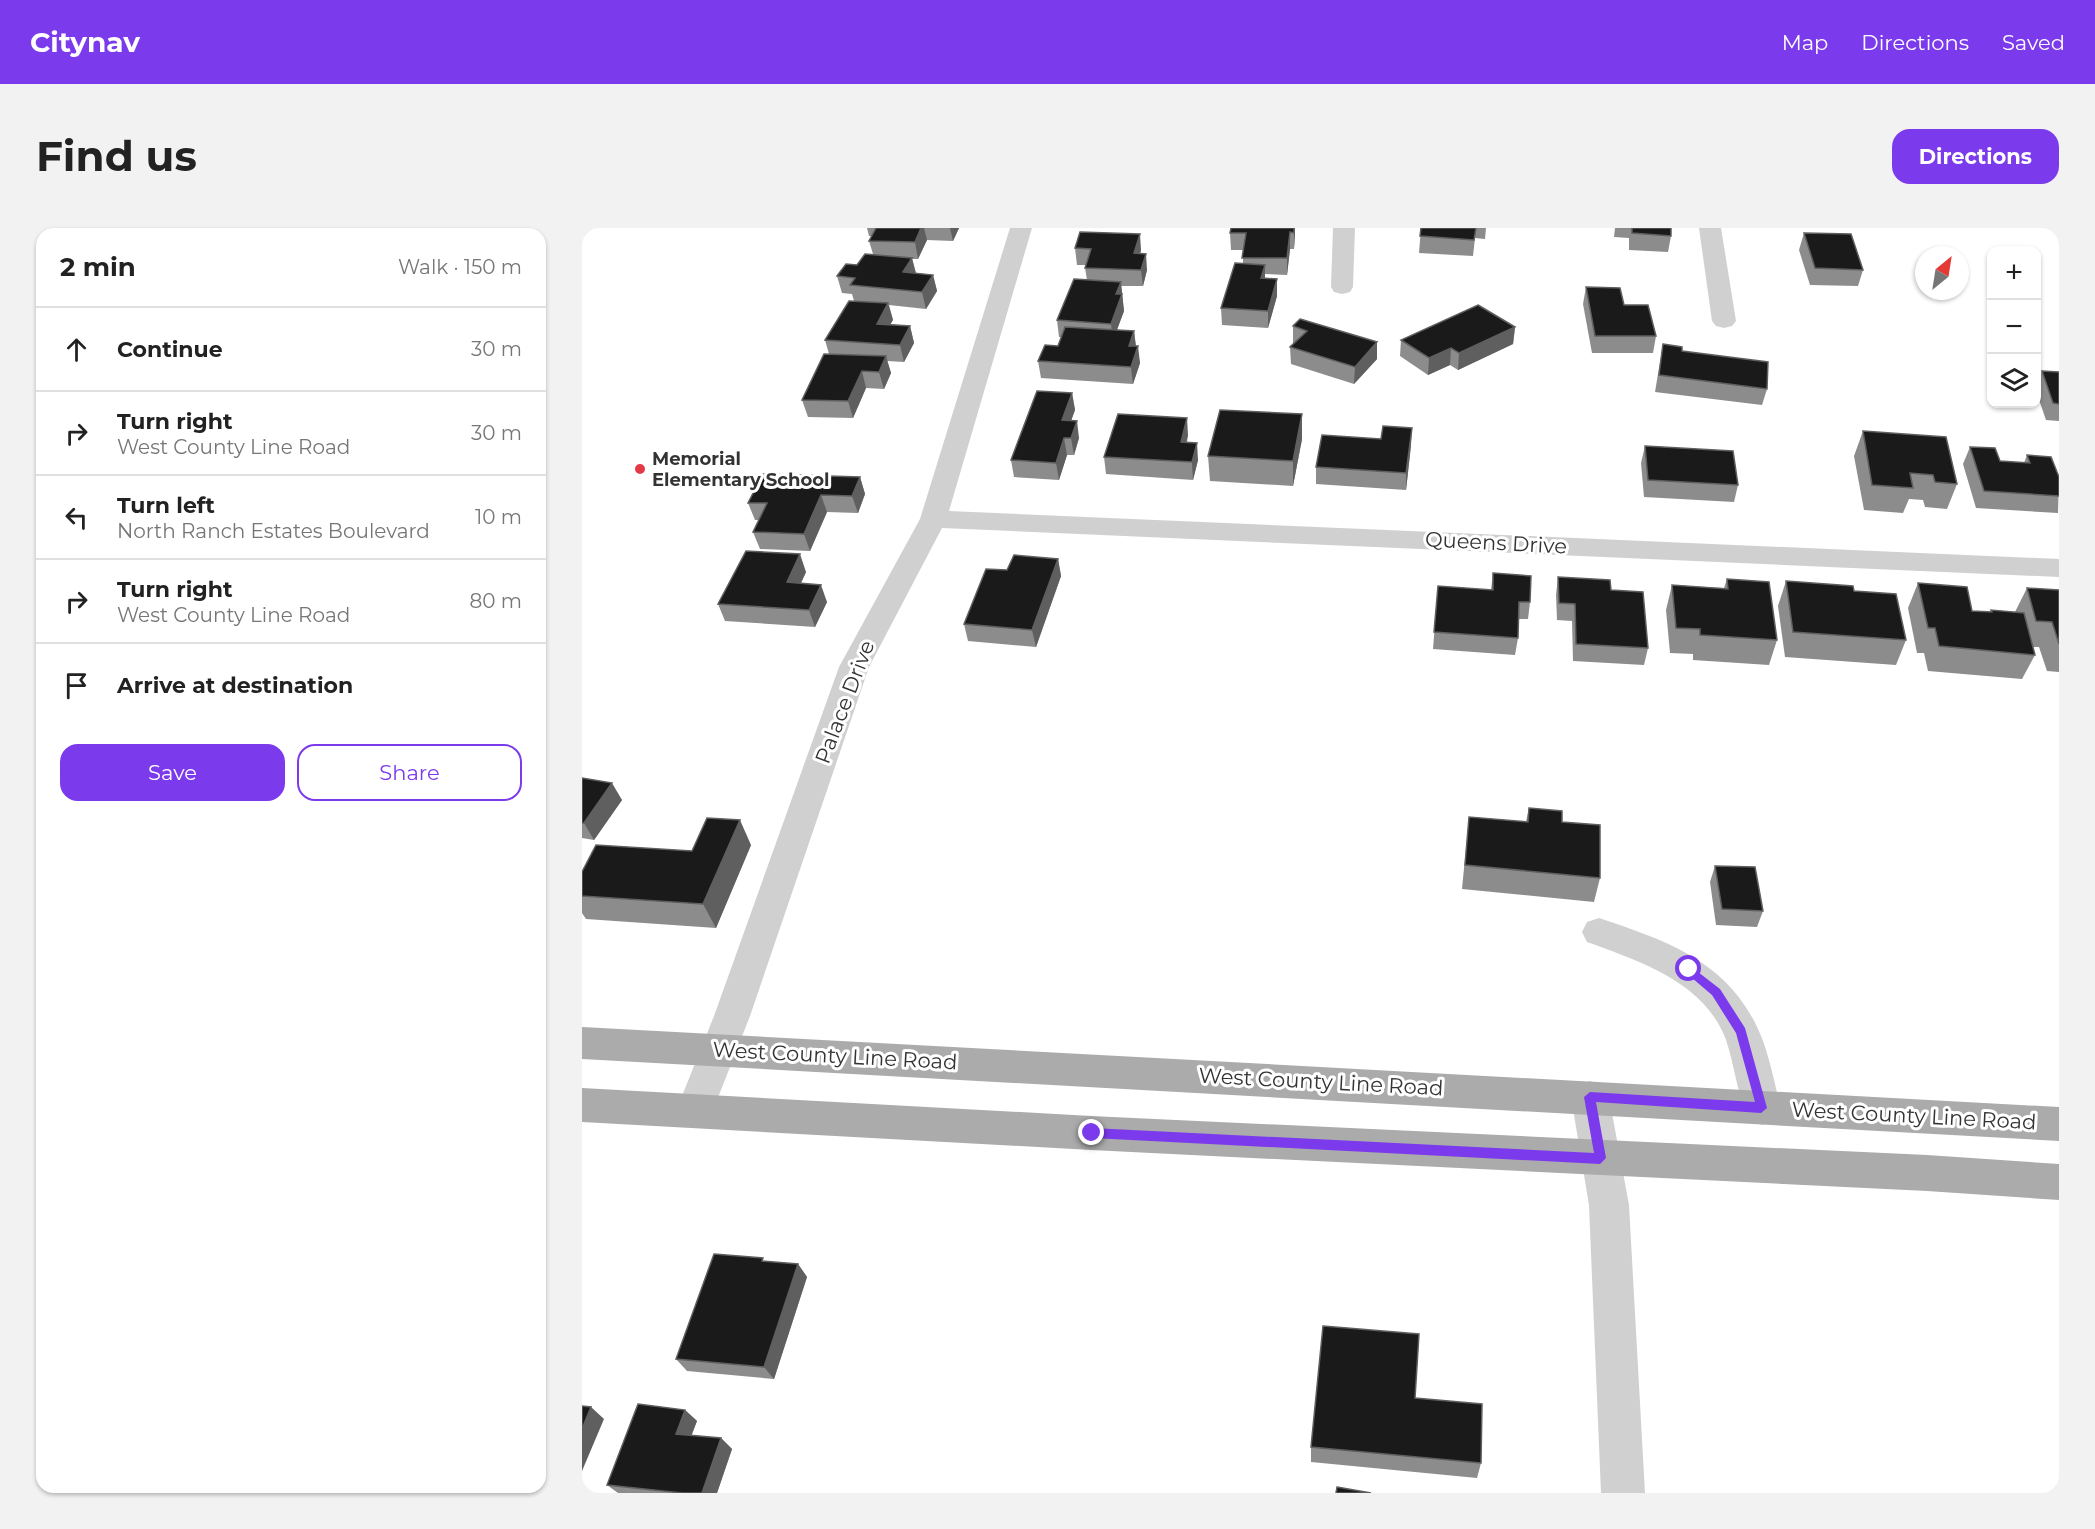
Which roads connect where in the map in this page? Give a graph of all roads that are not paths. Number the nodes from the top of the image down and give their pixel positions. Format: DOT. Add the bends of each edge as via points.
graph roads {
  1 [pos="1021,228"];
  2 [pos="1344,228"];
  3 [pos="1710,228"];
  4 [pos="1342,287"];
  5 [pos="1724,321"];
  6 [pos="933,519"];
  7 [pos="2059,568"];
  8 [pos="1599,932"];
  9 [pos="582,1043"];
  10 [pos="719,1050"];
  11 [pos="1590,1097"];
  12 [pos="582,1105"];
  13 [pos="1761,1108"];
  14 [pos="695,1111"];
  15 [pos="2059,1124"];
  16 [pos="1600,1158"];
  17 [pos="2059,1182"];
  18 [pos="1623,1493"];
  1 -- 6 [label="street, Palace Drive"];
  2 -- 4 [label="street"];
  3 -- 5 [label="street"];
  6 -- 7 [label="street, Queens Drive"];
  6 -- 10 [label="street, Palace Drive" via="854,667"];
  8 -- 13 [label="street" via="1689,969 1716,992 1741,1032"];
  9 -- 10 [label="main road, West County Line Road"];
  10 -- 11 [label="main road, West County Line Road"];
  10 -- 14 [label="street, Palace Drive"];
  11 -- 13 [label="main road, West County Line Road"];
  11 -- 16 [label="street"];
  12 -- 14 [label="main road"];
  13 -- 15 [label="main road, West County Line Road"];
  14 -- 16 [label="main road"];
  16 -- 17 [label="main road"];
  16 -- 18 [label="street" via="1609,1205"];
}
